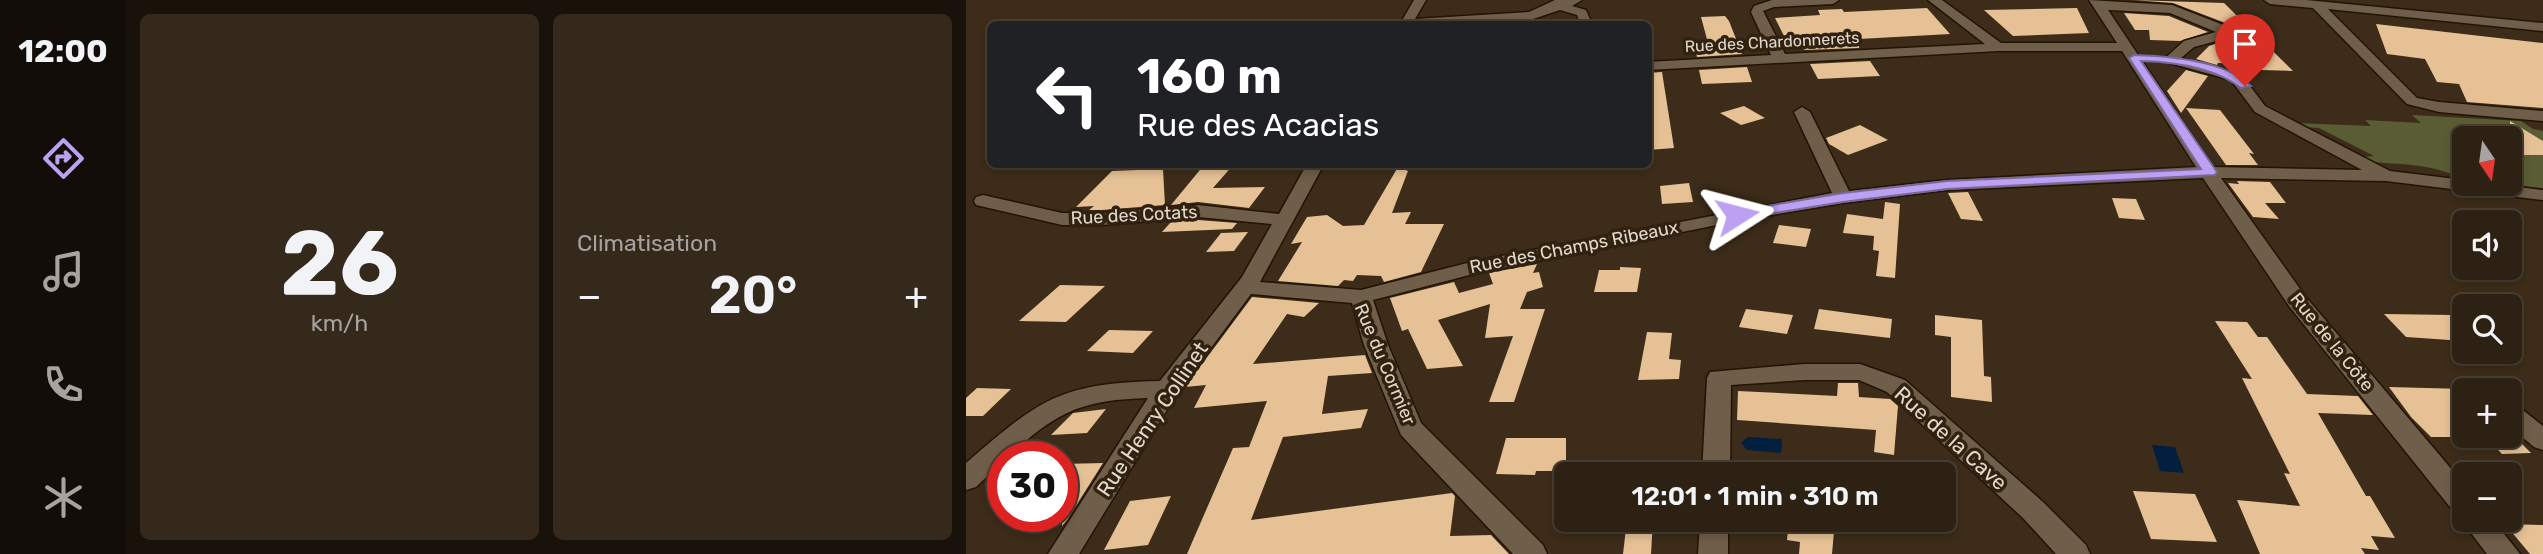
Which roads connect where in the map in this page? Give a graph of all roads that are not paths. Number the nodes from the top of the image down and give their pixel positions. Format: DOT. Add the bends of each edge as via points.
graph roads {
  1 [pos="1420,0"];
  2 [pos="1539,0"];
  3 [pos="1576,0"];
  4 [pos="1833,0"];
  5 [pos="1934,0"];
  6 [pos="2270,0"];
  7 [pos="2096,3"];
  8 [pos="2317,5"];
  9 [pos="1561,6"];
  10 [pos="1408,21"];
  11 [pos="1452,21"];
  12 [pos="1585,21"];
  13 [pos="2543,27"];
  14 [pos="1998,47"];
  15 [pos="2042,47"];
  16 [pos="2130,52"];
  17 [pos="1897,54"];
  18 [pos="1780,59"];
  19 [pos="2171,59"];
  20 [pos="1652,66"];
  21 [pos="1802,112"];
  22 [pos="2543,116"];
  23 [pos="1314,168"];
  24 [pos="2438,170"];
  25 [pos="2210,172"];
  26 [pos="2379,172"];
  27 [pos="2543,195"];
  28 [pos="1843,197"];
  29 [pos="983,201"];
  30 [pos="1286,220"];
  31 [pos="1245,287"];
  32 [pos="1360,297"];
  33 [pos="1167,389"];
  34 [pos="2522,423"];
  35 [pos="2543,440"];
  36 [pos="1716,462"];
  37 [pos="966,479"];
  38 [pos="2452,490"];
  39 [pos="1714,532"];
  40 [pos="2486,532"];
  41 [pos="1063,554"];
  42 [pos="1532,554"];
  43 [pos="1713,554"];
  44 [pos="2075,554"];
  45 [pos="2504,554"];
  1 -- 10 [label="street"];
  2 -- 9 [label="street"];
  3 -- 9 [label="street"];
  4 -- 18 [label="street" via="1758,9"];
  5 -- 14 [label="street"];
  6 -- 8 [label="street"];
  7 -- 16 [label="street, Rue de la Côte"];
  7 -- 19 [label="street" via="2172,9 2225,32 2189,44"];
  8 -- 13 [label="street"];
  8 -- 22 [label="street" via="2412,101"];
  9 -- 11 [label="street" via="1530,16"];
  9 -- 12 [label="street" via="1582,13"];
  14 -- 15 [label="street, Rue des Chardonnerets"];
  14 -- 17 [label="street, Rue des Chardonnerets"];
  15 -- 16 [label="street, Rue des Chardonnerets"];
  15 -- 17 [label="street, Rue des Chardonnerets" via="2014,59 1983,63"];
  16 -- 19 [label="street, Rue des Chardonnerets"];
  16 -- 25 [label="street, Rue de la Côte"];
  17 -- 18 [label="street, Rue des Chardonnerets"];
  18 -- 20 [label="street, Rue des Chardonnerets"];
  19 -- 26 [label="street, Rue des Chardonnerets" via="2236,77 2260,109"];
  21 -- 28 [label="street"];
  23 -- 30 [label="street"];
  24 -- 26 [label="street"];
  25 -- 26 [label="street, Rue des Champs Ribeaux"];
  25 -- 28 [label="street, Rue des Champs Ribeaux" via="1947,185"];
  25 -- 38 [label="street, Rue de la Côte" via="2297,301"];
  26 -- 27 [label="street, Rue des Champs Ribeaux"];
  28 -- 32 [label="street, Rue des Champs Ribeaux" via="1475,267"];
  29 -- 30 [label="street, Rue des Cotats" via="1062,219 1198,211"];
  30 -- 31 [label="street"];
  31 -- 32 [label="street, Rue du Cormier"];
  31 -- 33 [label="street, Rue Henry Collinet"];
  32 -- 42 [label="street, Rue du Cormier" via="1410,428"];
  33 -- 37 [label="street" via="1084,395 1061,404 1041,415"];
  33 -- 41 [label="street, Rue Henry Collinet"];
  34 -- 35 [label="street"];
  36 -- 44 [label="street, Rue de la Cave" via="1720,378 1860,372 1905,395"];
  39 -- 43 [label="street"];
  40 -- 45 [label="street"];
}
